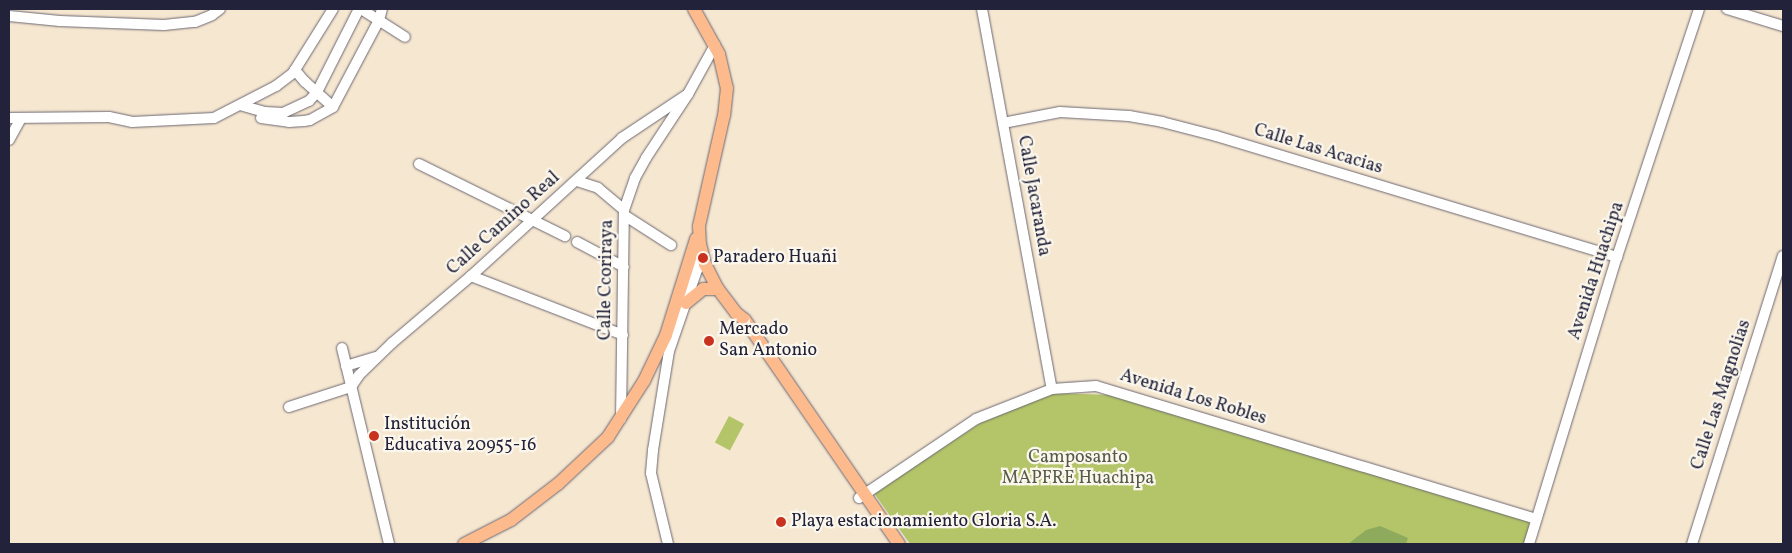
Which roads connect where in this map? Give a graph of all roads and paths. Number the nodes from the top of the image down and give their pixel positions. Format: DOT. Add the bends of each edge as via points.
graph roads {
  1 [pos="220,9"];
  2 [pos="333,9"];
  3 [pos="360,9"];
  4 [pos="382,9"];
  5 [pos="694,9"];
  6 [pos="703,9"];
  7 [pos="982,9"];
  8 [pos="1699,9"];
  9 [pos="1727,9"];
  10 [pos="9,16"];
  11 [pos="379,20"];
  12 [pos="1783,26"];
  13 [pos="405,37"];
  14 [pos="715,45"];
  15 [pos="295,70"];
  16 [pos="317,92"];
  17 [pos="688,94"];
  18 [pos="240,105"];
  19 [pos="333,107"];
  20 [pos="9,118"];
  21 [pos="20,118"];
  22 [pos="1003,123"];
  23 [pos="9,140"];
  24 [pos="419,164"];
  25 [pos="576,181"];
  26 [pos="624,213"];
  27 [pos="533,220"];
  28 [pos="700,226"];
  29 [pos="565,236"];
  30 [pos="577,242"];
  31 [pos="671,245"];
  32 [pos="701,250"];
  33 [pos="1783,256"];
  34 [pos="1618,257"];
  35 [pos="624,267"];
  36 [pos="709,273"];
  37 [pos="471,276"];
  38 [pos="695,277"];
  39 [pos="684,284"];
  40 [pos="718,289"];
  41 [pos="686,303"];
  42 [pos="623,335"];
  43 [pos="342,348"];
  44 [pos="379,356"];
  45 [pos="346,366"];
  46 [pos="351,387"];
  47 [pos="1052,389"];
  48 [pos="289,407"];
  49 [pos="621,420"];
  50 [pos="862,496"];
  51 [pos="1536,519"];
  52 [pos="389,544"];
  53 [pos="464,544"];
  54 [pos="668,544"];
  55 [pos="891,544"];
  56 [pos="899,544"];
  57 [pos="1529,544"];
  58 [pos="1692,544"];
  1 -- 10 [label="street" via="195,22 164,25"];
  2 -- 15 [label="street"];
  3 -- 11 [label="street"];
  3 -- 16 [label="street"];
  4 -- 11 [label="street"];
  5 -- 14 [label="main road"];
  6 -- 32 [label="main road" via="727,56 732,95"];
  7 -- 22 [label="street, Calle Jacaranda"];
  8 -- 34 [label="street, Avenida Huachipa"];
  9 -- 12 [label="street"];
  11 -- 13 [label="street"];
  11 -- 19 [label="street"];
  14 -- 17 [label="street, Calle Ccoriraya"];
  14 -- 28 [label="main road" via="726,75 726,100"];
  15 -- 16 [label="street"];
  15 -- 18 [label="street" via="276,86"];
  16 -- 18 [label="street" via="302,106 283,113"];
  16 -- 19 [label="street"];
  17 -- 25 [label="street, Calle Camino Real" via="622,138"];
  17 -- 26 [label="street, Calle Ccoriraya" via="636,178"];
  18 -- 19 [label="street" via="255,116 289,122 310,120"];
  18 -- 21 [label="street" via="214,118 182,121 132,122 109,117"];
  20 -- 21 [label="street"];
  21 -- 23 [label="street"];
  22 -- 34 [label="street, Calle Las Acacias" via="1060,112 1129,116 1162,122"];
  22 -- 47 [label="street, Calle Jacaranda"];
  24 -- 27 [label="street"];
  25 -- 26 [label="street" via="598,188"];
  25 -- 27 [label="street, Calle Camino Real"];
  26 -- 31 [label="street"];
  26 -- 35 [label="street, Calle Ccoriraya"];
  27 -- 29 [label="street"];
  27 -- 37 [label="street, Calle Camino Real"];
  28 -- 32 [label="main road"];
  28 -- 39 [label="main road"];
  30 -- 35 [label="street"];
  32 -- 36 [label="main road"];
  32 -- 38 [label="street"];
  33 -- 58 [label="street, Calle Las Magnolias"];
  34 -- 51 [label="street, Avenida Huachipa"];
  35 -- 42 [label="street, Calle Ccoriraya"];
  36 -- 38 [label="main road"];
  36 -- 40 [label="main road"];
  37 -- 42 [label="street"];
  37 -- 44 [label="street, Calle Camino Real"];
  38 -- 39 [label="main road"];
  38 -- 41 [label="street"];
  39 -- 49 [label="main road" via="666,335 644,382"];
  40 -- 41 [label="main road" via="703,289"];
  40 -- 50 [label="main road"];
  41 -- 54 [label="street" via="669,351 651,473"];
  42 -- 49 [label="street, Calle Ccoriraya"];
  43 -- 45 [label="street"];
  44 -- 45 [label="street"];
  44 -- 46 [label="street, Calle Camino Real"];
  45 -- 46 [label="street"];
  46 -- 48 [label="street"];
  46 -- 52 [label="street"];
  47 -- 50 [label="street, Avenida Los Robles" via="976,419"];
  47 -- 51 [label="street, Avenida Los Robles" via="1096,386"];
  49 -- 53 [label="main road" via="608,438 558,484 511,520"];
  50 -- 55 [label="main road"];
  50 -- 56 [label="main road"];
  51 -- 57 [label="street, Avenida Huachipa"];
}
